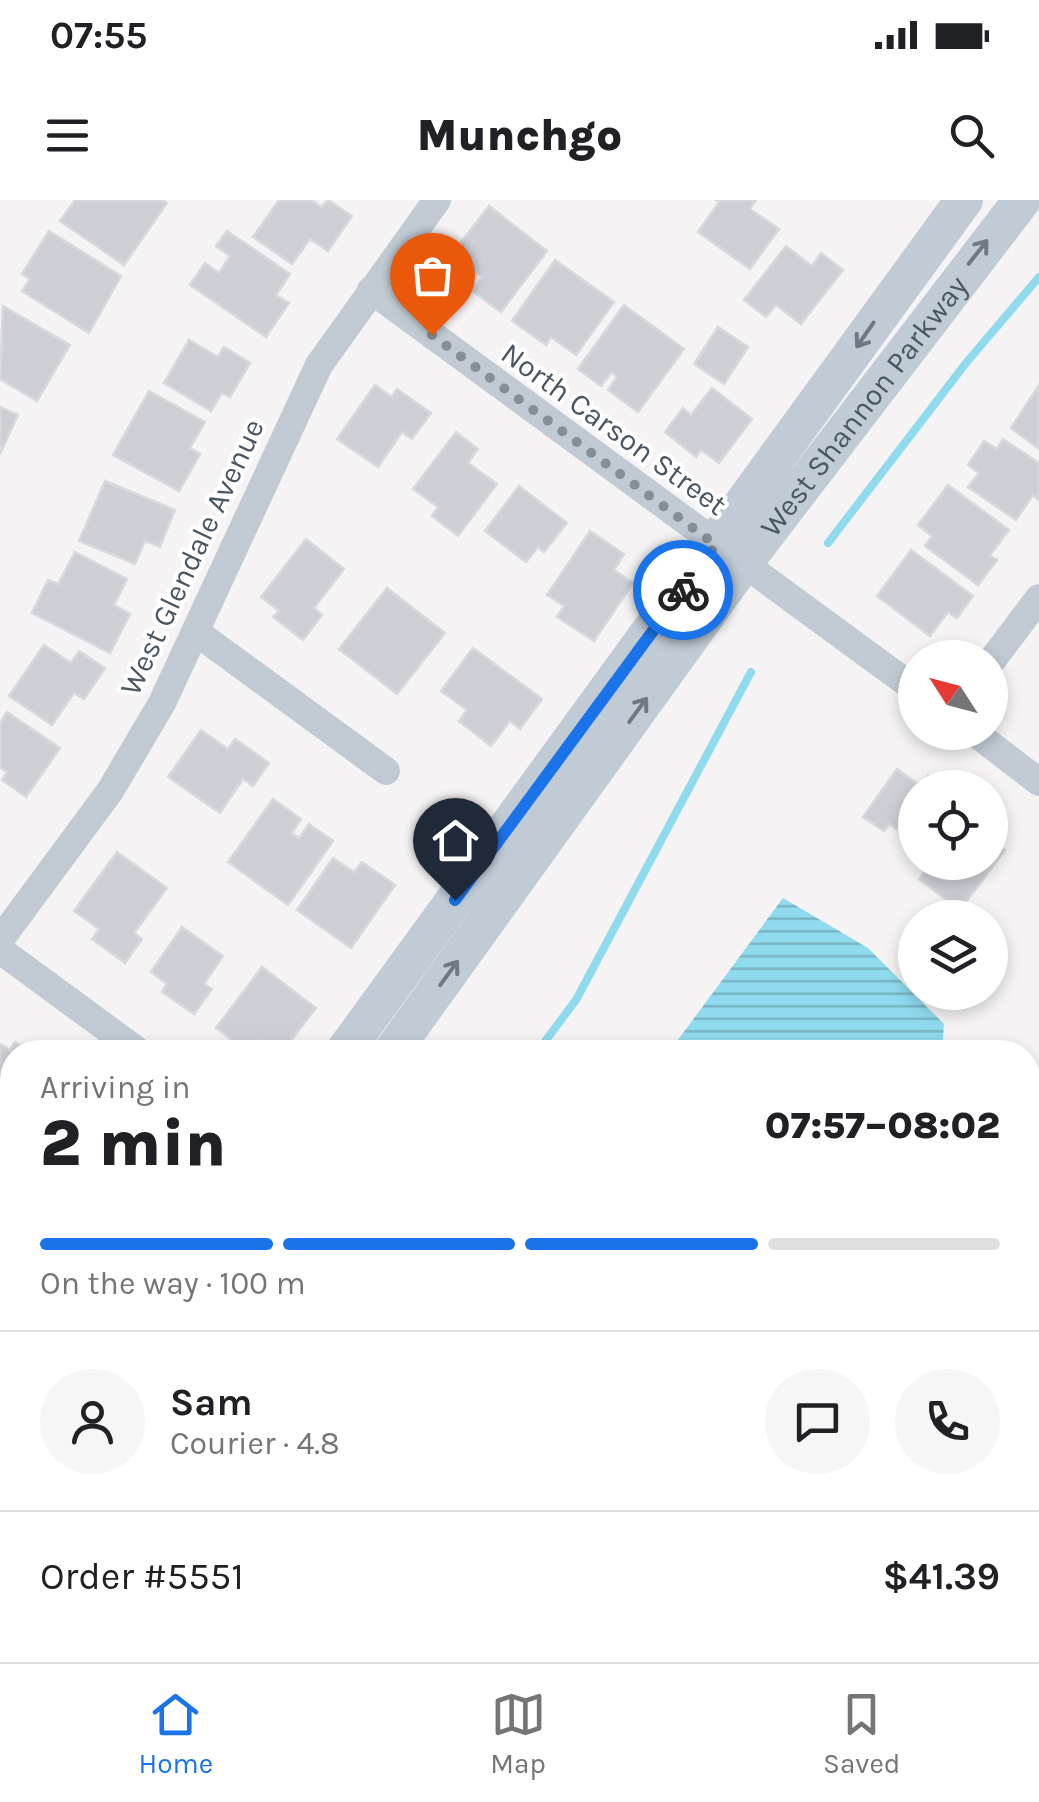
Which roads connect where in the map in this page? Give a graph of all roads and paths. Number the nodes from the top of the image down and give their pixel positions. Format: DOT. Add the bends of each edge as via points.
graph roads {
  1 [pos="438,200"];
  2 [pos="964,200"];
  3 [pos="1022,200"];
  4 [pos="371,290"];
  5 [pos="729,555"];
  6 [pos="1039,598"];
  7 [pos="196,632"];
  8 [pos="1007,640"];
  9 [pos="898,678"];
  10 [pos="997,750"];
  11 [pos="386,772"];
  12 [pos="1039,782"];
  13 [pos="0,940"];
  14 [pos="0,950"];
  15 [pos="124,1040"];
  16 [pos="353,1040"];
  17 [pos="400,1040"];
  1 -- 4 [label="street, West Glendale Avenue"];
  2 -- 5 [label="street, West Shannon Parkway, one-way"];
  5 -- 3 [label="street, West Shannon Parkway, one-way"];
  4 -- 5 [label="street, North Carson Street"];
  4 -- 7 [label="street, West Glendale Avenue" via="319,365"];
  5 -- 9 [label="street, North Carson Street"];
  5 -- 16 [label="street, West Shannon Parkway"];
  17 -- 5 [label="street, West Shannon Parkway, one-way"];
  6 -- 8 [label="street"];
  7 -- 11 [label="street"];
  7 -- 13 [label="street, West Glendale Avenue" via="110,791"];
  10 -- 12 [label="street"];
  14 -- 15 [label="street"];
}
